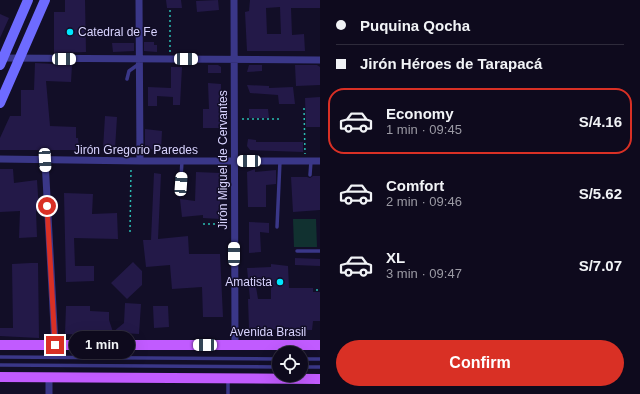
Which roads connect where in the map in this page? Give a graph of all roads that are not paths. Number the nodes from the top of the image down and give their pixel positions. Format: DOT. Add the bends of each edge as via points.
graph roads {
  1 [pos="28,0"];
  2 [pos="45,0"];
  3 [pos="139,0"];
  4 [pos="234,0"];
  5 [pos="19,59"];
  6 [pos="234,59"];
  7 [pos="1,60"];
  8 [pos="320,60"];
  9 [pos="139,62"];
  10 [pos="127,78"];
  11 [pos="0,104"];
  12 [pos="0,158"];
  13 [pos="45,160"];
  14 [pos="182,161"];
  15 [pos="234,161"];
  16 [pos="280,161"];
  17 [pos="308,161"];
  18 [pos="320,161"];
  19 [pos="140,162"];
  20 [pos="310,175"];
  21 [pos="180,195"];
  22 [pos="278,227"];
  23 [pos="297,251"];
  24 [pos="320,251"];
  25 [pos="0,345"];
  26 [pos="55,345"];
  27 [pos="235,345"];
  28 [pos="320,345"];
  29 [pos="0,357"];
  30 [pos="272,359"];
  31 [pos="308,359"];
  32 [pos="320,359"];
  33 [pos="0,365"];
  34 [pos="272,367"];
  35 [pos="308,367"];
  36 [pos="320,367"];
  37 [pos="0,378"];
  38 [pos="49,379"];
  39 [pos="228,379"];
  40 [pos="320,379"];
  41 [pos="49,394"];
  42 [pos="228,394"];
  1 -- 7 [label="main road"];
  2 -- 5 [label="main road"];
  3 -- 9 [label="street"];
  4 -- 6 [label="street, Jirón Miguel de Cervantes"];
  5 -- 7 [label="street"];
  5 -- 9 [label="street"];
  5 -- 11 [label="main road"];
  6 -- 8 [label="street"];
  6 -- 9 [label="street" via="170,59"];
  6 -- 15 [label="street, Jirón Miguel de Cervantes"];
  9 -- 10 [label="lane" via="129,71"];
  9 -- 19 [label="street"];
  12 -- 13 [label="street, Jirón Gregorio Paredes"];
  13 -- 19 [label="street, Jirón Gregorio Paredes"];
  13 -- 26 [label="street"];
  14 -- 15 [label="street, Jirón Gregorio Paredes"];
  14 -- 19 [label="street, Jirón Gregorio Paredes"];
  14 -- 21 [label="lane"];
  15 -- 16 [label="street, Jirón Gregorio Paredes"];
  15 -- 27 [label="street, Jirón Miguel de Cervantes"];
  16 -- 17 [label="street, Jirón Gregorio Paredes"];
  16 -- 22 [label="lane"];
  17 -- 18 [label="street, Jirón Gregorio Paredes"];
  17 -- 20 [label="lane"];
  23 -- 24 [label="lane"];
  25 -- 26 [label="main road, Avenida Brasil"];
  26 -- 27 [label="main road, Avenida Brasil"];
  27 -- 28 [label="main road, Avenida Brasil"];
  29 -- 30 [label="lane"];
  31 -- 32 [label="lane"];
  33 -- 34 [label="lane"];
  35 -- 36 [label="lane"];
  37 -- 38 [label="main road"];
  38 -- 39 [label="main road"];
  38 -- 41 [label="street"];
  39 -- 40 [label="main road"];
  39 -- 42 [label="lane"];
}
